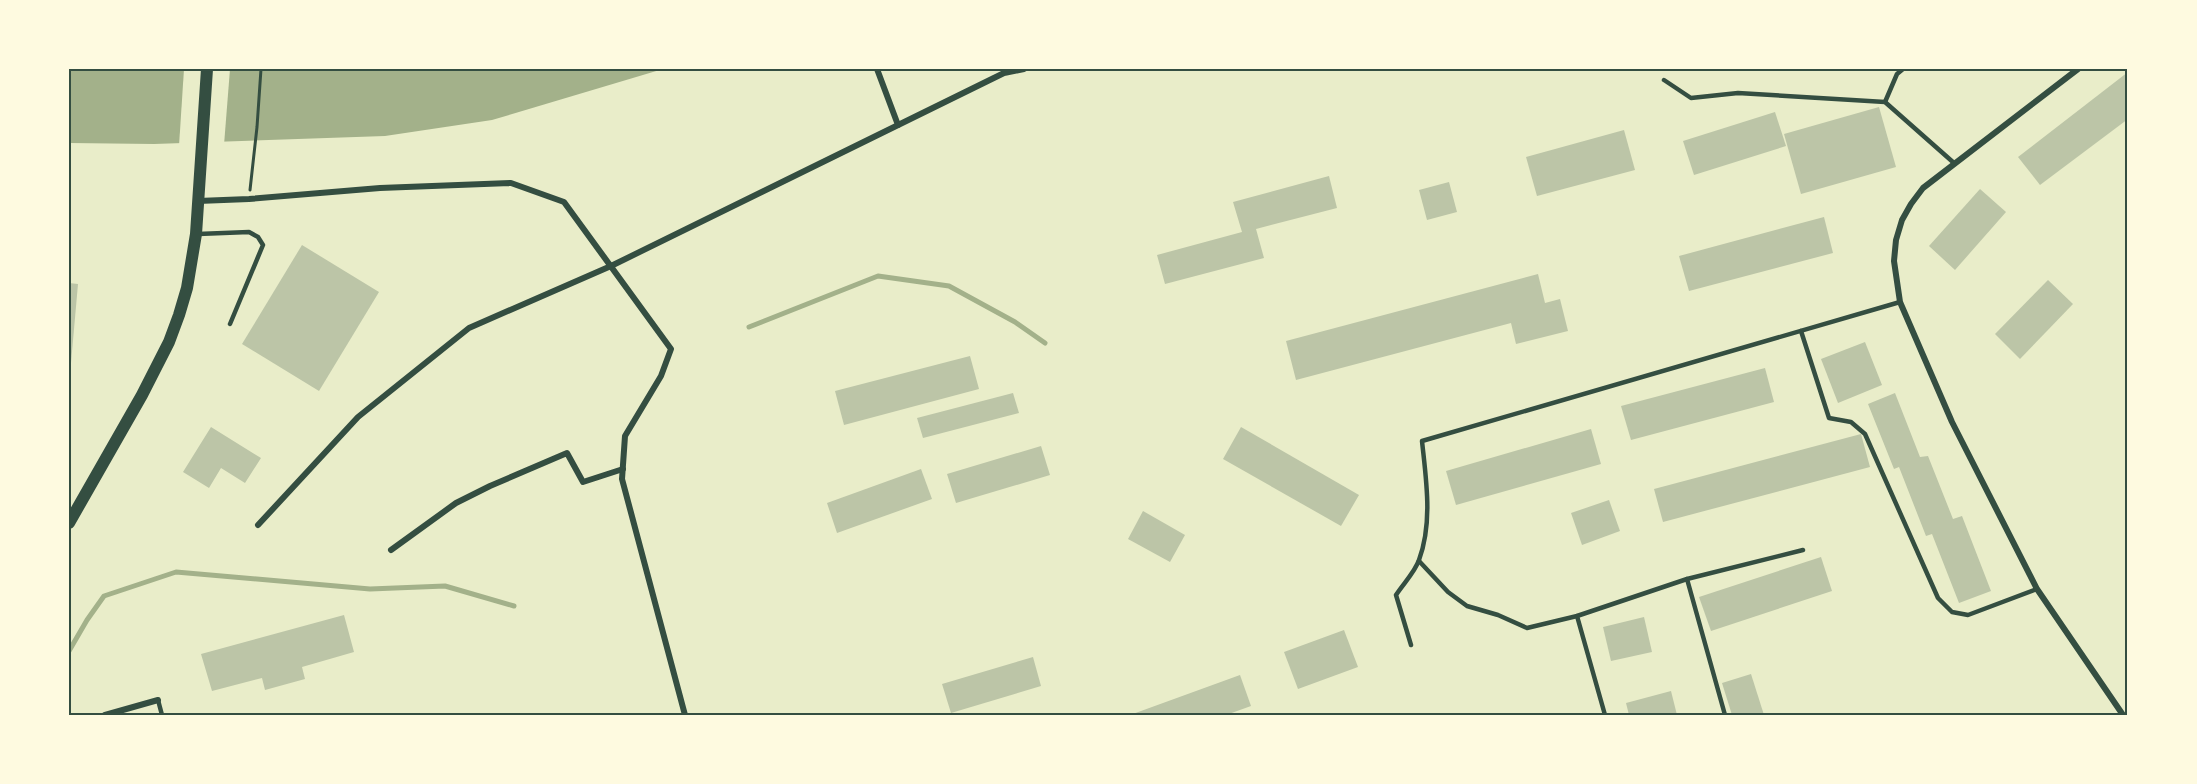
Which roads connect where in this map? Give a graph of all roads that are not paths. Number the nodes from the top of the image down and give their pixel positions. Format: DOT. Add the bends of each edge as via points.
graph roads {
  1 [pos="207,69"];
  2 [pos="877,69"];
  3 [pos="1024,69"];
  4 [pos="1903,69"];
  5 [pos="2078,69"];
  6 [pos="1664,80"];
  7 [pos="1885,102"];
  8 [pos="898,125"];
  9 [pos="1954,163"];
  10 [pos="198,201"];
  11 [pos="195,234"];
  12 [pos="611,267"];
  13 [pos="1900,303"];
  14 [pos="230,324"];
  15 [pos="1801,331"];
  16 [pos="623,469"];
  17 [pos="69,523"];
  18 [pos="258,525"];
  19 [pos="391,550"];
  20 [pos="1803,550"];
  21 [pos="1419,561"];
  22 [pos="1687,579"];
  23 [pos="2037,589"];
  24 [pos="1577,616"];
  25 [pos="1411,645"];
  26 [pos="158,700"];
  27 [pos="105,715"];
  28 [pos="162,715"];
  29 [pos="685,715"];
  30 [pos="1605,715"];
  31 [pos="1725,715"];
  32 [pos="2122,715"];
  1 -- 10 [label="main road"];
  2 -- 8 [label="street"];
  3 -- 8 [label="street" via="1004,73"];
  4 -- 7 [label="lane"];
  5 -- 9 [label="street"];
  6 -- 7 [label="lane" via="1691,98 1738,93"];
  7 -- 9 [label="lane"];
  8 -- 12 [label="street"];
  9 -- 13 [label="street" via="1923,188 1902,220 1894,261"];
  10 -- 11 [label="main road"];
  10 -- 12 [label="street" via="511,183 564,202"];
  11 -- 14 [label="lane" via="249,232 263,245"];
  11 -- 17 [label="main road" via="187,288 168,342"];
  12 -- 16 [label="street" via="671,349 661,376 625,436"];
  12 -- 18 [label="street" via="469,328 358,417"];
  13 -- 15 [label="lane"];
  13 -- 23 [label="street" via="1952,422"];
  15 -- 21 [label="lane" via="1422,441 1428,502"];
  15 -- 23 [label="lane" via="1829,418 1851,422 1865,434 1938,598 1952,612 1968,615"];
  16 -- 19 [label="street" via="583,482 567,453 456,503"];
  16 -- 29 [label="street" via="622,479"];
  20 -- 22 [label="lane"];
  21 -- 24 [label="lane" via="1467,606 1527,627"];
  21 -- 25 [label="lane" via="1396,595"];
  22 -- 24 [label="lane"];
  22 -- 31 [label="lane"];
  23 -- 32 [label="street"];
  24 -- 30 [label="lane"];
  26 -- 27 [label="street"];
  26 -- 28 [label="lane"];
}
